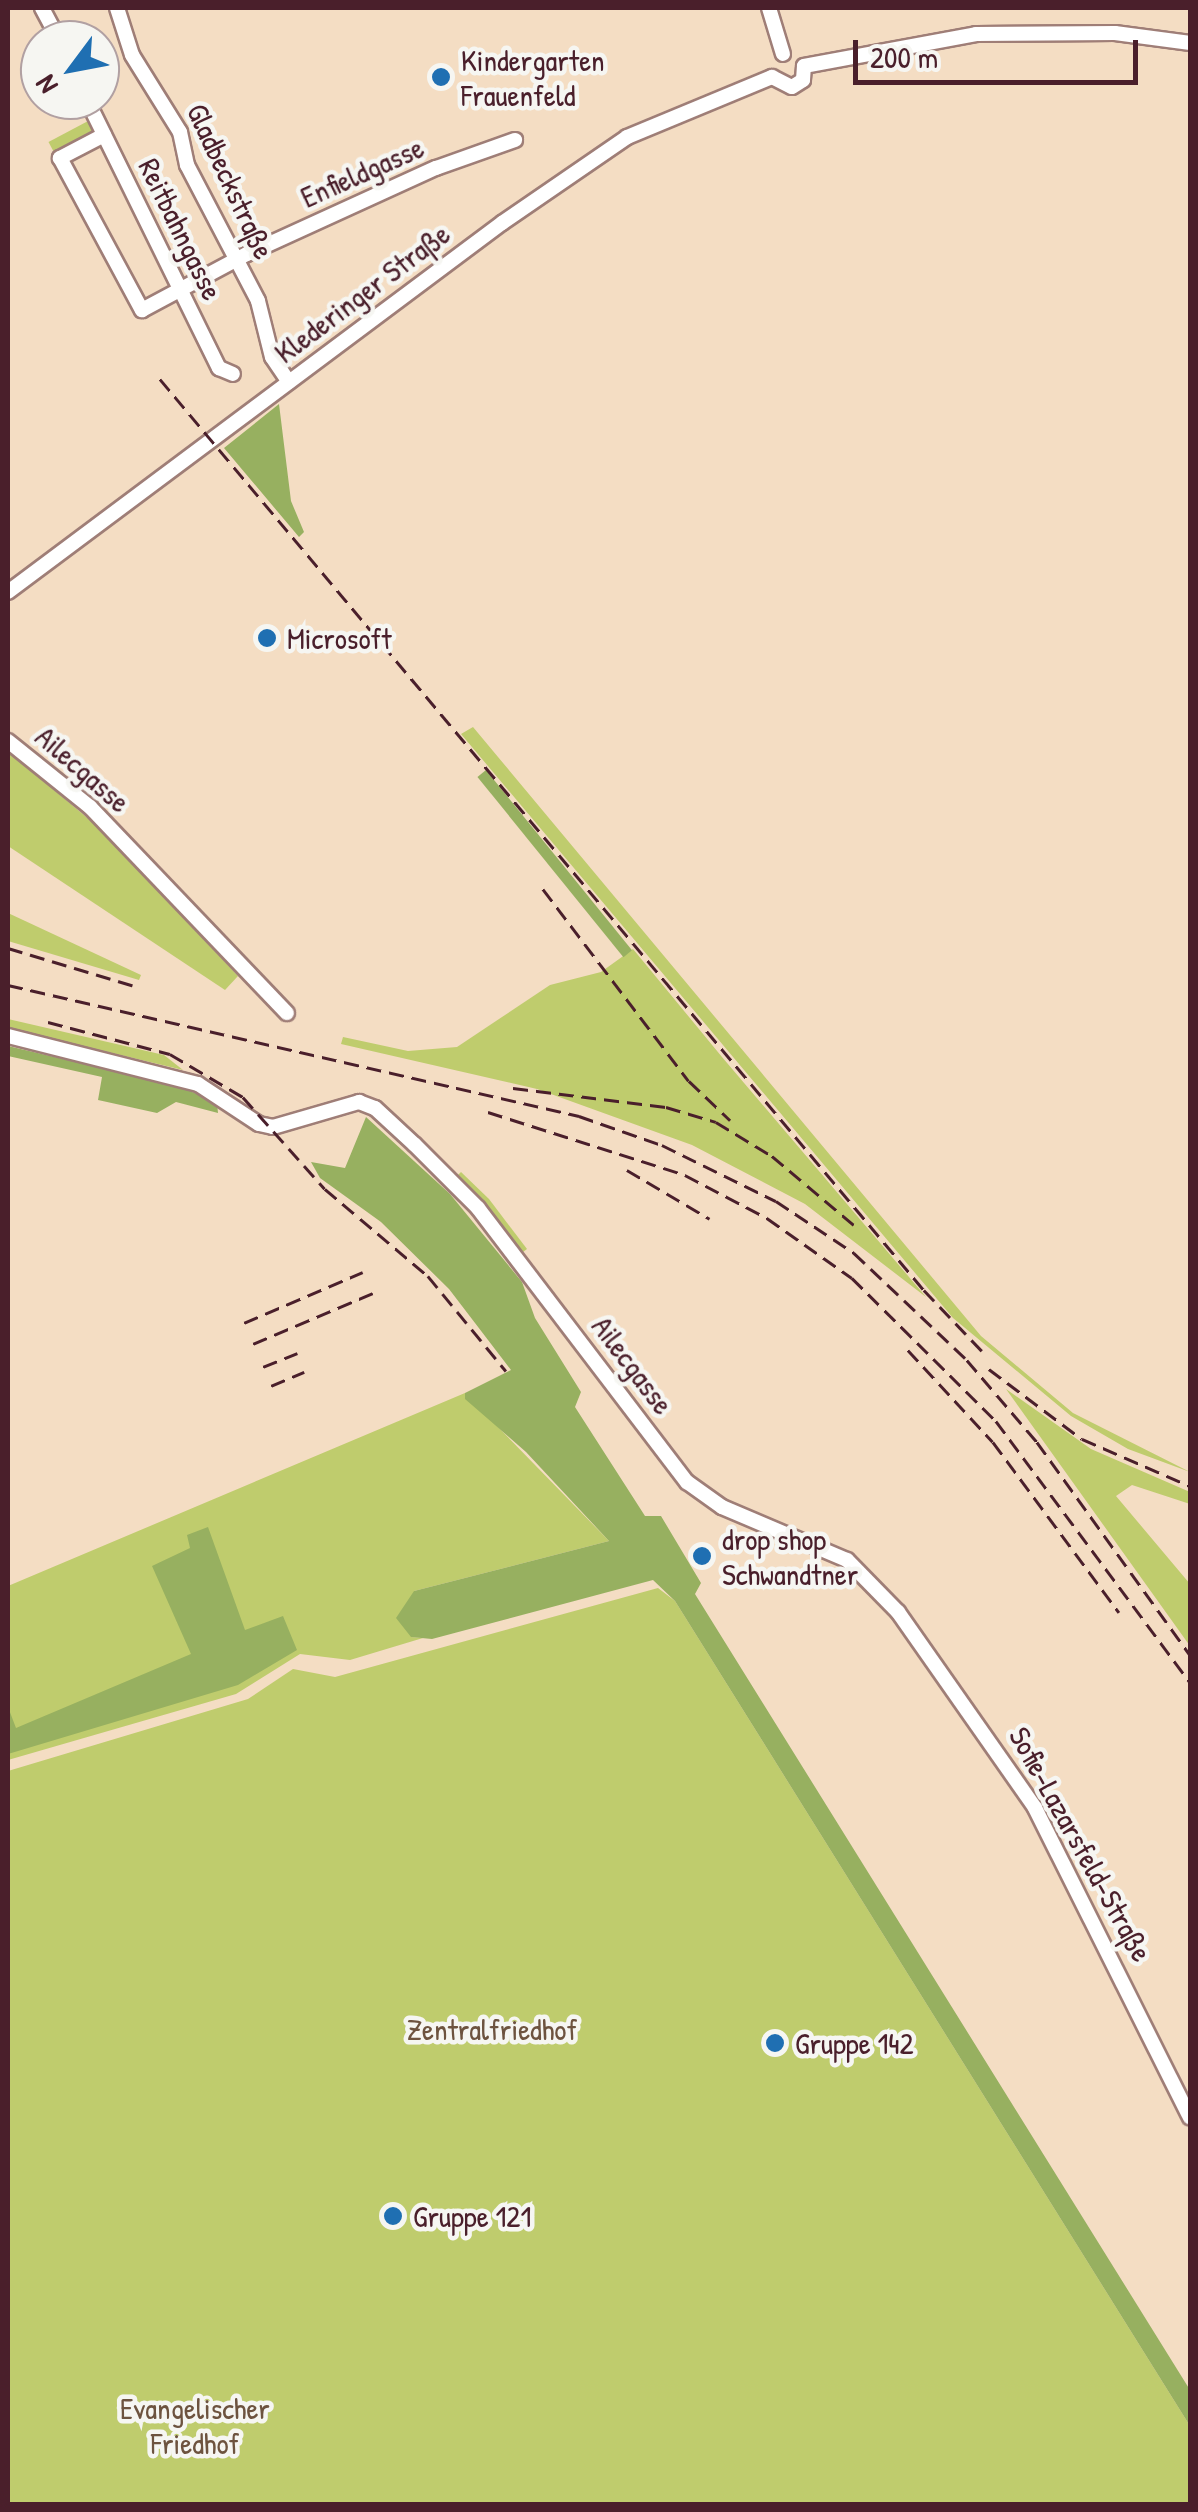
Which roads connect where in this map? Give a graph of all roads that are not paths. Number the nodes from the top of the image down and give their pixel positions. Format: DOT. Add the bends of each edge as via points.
graph roads {
  1 [pos="117,8"];
  2 [pos="769,8"];
  3 [pos="1190,42"];
  4 [pos="783,54"];
  5 [pos="804,66"];
  6 [pos="772,77"];
  7 [pos="96,120"];
  8 [pos="104,136"];
  9 [pos="515,140"];
  10 [pos="238,260"];
  11 [pos="181,290"];
  12 [pos="233,374"];
  13 [pos="289,382"];
  14 [pos="8,592"];
  15 [pos="8,740"];
  16 [pos="286,1013"];
  17 [pos="8,1036"];
  18 [pos="898,1612"];
  19 [pos="1190,2117"];
  1 -- 10 [label="street, Gladbeckstraße" via="132,54 180,132 186,165"];
  2 -- 4 [label="street"];
  3 -- 5 [label="street" via="1114,33 976,34"];
  4 -- 5 [label="street"];
  4 -- 6 [label="street" via="772,64"];
  5 -- 6 [label="street" via="792,88"];
  6 -- 13 [label="street, Klederinger Straße" via="627,137"];
  7 -- 8 [label="street, Reitbahngasse"];
  8 -- 11 [label="street, Reitbahngasse"];
  8 -- 11 [label="street, Enfieldgasse" via="60,158 136,308"];
  9 -- 10 [label="street, Enfieldgasse" via="436,168"];
  10 -- 11 [label="street, Enfieldgasse"];
  10 -- 13 [label="street, Gladbeckstraße" via="272,357"];
  11 -- 12 [label="street, Reitbahngasse" via="219,368"];
  13 -- 14 [label="street, Klederinger Straße"];
  15 -- 16 [label="street, Ailecgasse" via="90,808"];
  17 -- 18 [label="street, Ailecgasse" via="198,1084 260,1124 359,1102 375,1108 478,1208 687,1482 722,1507 847,1560"];
  18 -- 19 [label="street, Sofie-Lazarsfeld-Straße" via="1035,1808"];
}
